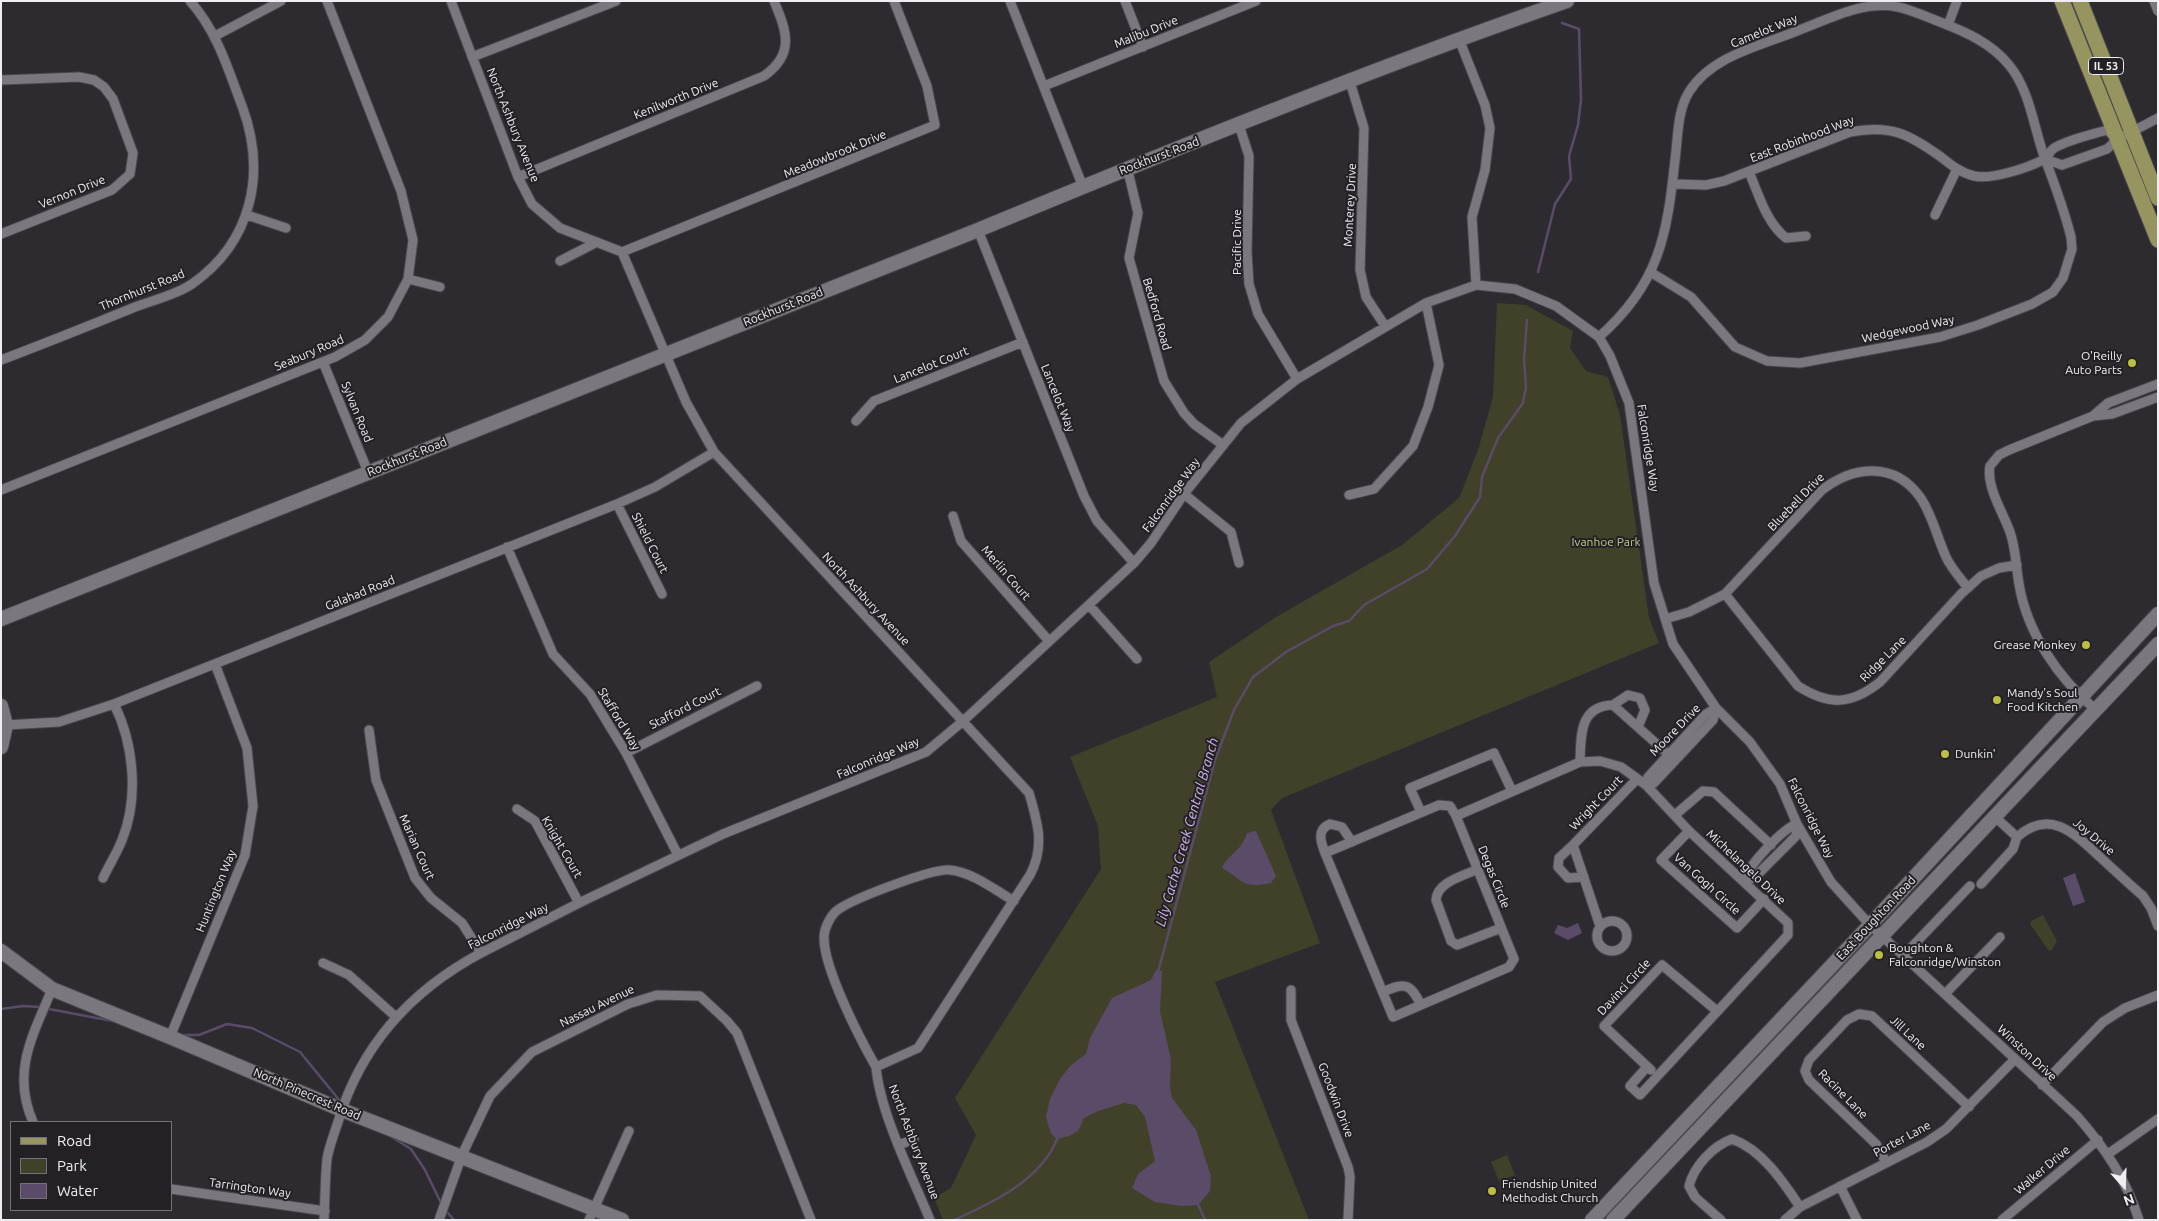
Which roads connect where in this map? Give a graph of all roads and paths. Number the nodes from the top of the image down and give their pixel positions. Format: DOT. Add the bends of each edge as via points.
graph roads {
  1 [pos="190,1"];
  2 [pos="281,1"];
  3 [pos="327,1"];
  4 [pos="451,1"];
  5 [pos="616,1"];
  6 [pos="774,1"];
  7 [pos="894,1"];
  8 [pos="1010,1"];
  9 [pos="1125,1"];
  10 [pos="1256,1"];
  11 [pos="1567,1"];
  12 [pos="1957,1"];
  13 [pos="2062,1"];
  14 [pos="2080,1"];
  15 [pos="2154,1"];
  16 [pos="1240,4"];
  17 [pos="2158,12"];
  18 [pos="1948,25"];
  19 [pos="215,36"];
  20 [pos="1459,38"];
  21 [pos="1143,47"];
  22 [pos="472,58"];
  23 [pos="1,80"];
  24 [pos="1350,82"];
  25 [pos="1044,86"];
  26 [pos="2158,118"];
  27 [pos="1239,125"];
  28 [pos="2132,131"];
  29 [pos="2118,139"];
  30 [pos="2046,159"];
  31 [pos="1127,167"];
  32 [pos="1957,169"];
  33 [pos="1749,172"];
  34 [pos="518,176"];
  35 [pos="1673,184"];
  36 [pos="1083,187"];
  37 [pos="2158,198"];
  38 [pos="246,215"];
  39 [pos="1935,215"];
  40 [pos="286,228"];
  41 [pos="978,230"];
  42 [pos="1,234"];
  43 [pos="1806,236"];
  44 [pos="2158,240"];
  45 [pos="597,242"];
  46 [pos="622,252"];
  47 [pos="560,261"];
  48 [pos="1652,273"];
  49 [pos="408,279"];
  50 [pos="1476,285"];
  51 [pos="440,287"];
  52 [pos="1426,302"];
  53 [pos="1385,326"];
  54 [pos="1599,337"];
  55 [pos="1022,342"];
  56 [pos="665,354"];
  57 [pos="1,360"];
  58 [pos="323,362"];
  59 [pos="1297,379"];
  60 [pos="2158,384"];
  61 [pos="2158,397"];
  62 [pos="2093,416"];
  63 [pos="856,421"];
  64 [pos="1224,445"];
  65 [pos="714,452"];
  66 [pos="368,472"];
  67 [pos="1,490"];
  68 [pos="1184,494"];
  69 [pos="1348,495"];
  70 [pos="617,504"];
  71 [pos="953,516"];
  72 [pos="507,547"];
  73 [pos="1134,563"];
  74 [pos="1240,563"];
  75 [pos="2017,565"];
  76 [pos="1968,588"];
  77 [pos="662,594"];
  78 [pos="1725,594"];
  79 [pos="1089,605"];
  80 [pos="2158,614"];
  81 [pos="1,619"];
  82 [pos="1665,619"];
  83 [pos="1049,641"];
  84 [pos="2158,644"];
  85 [pos="1137,659"];
  86 [pos="215,664"];
  87 [pos="756,686"];
  88 [pos="2081,697"];
  89 [pos="114,704"];
  90 [pos="1613,705"];
  91 [pos="1,706"];
  92 [pos="1716,708"];
  93 [pos="2096,710"];
  94 [pos="962,722"];
  95 [pos="6,725"];
  96 [pos="1638,727"];
  97 [pos="369,730"];
  98 [pos="1,747"];
  99 [pos="626,753"];
  100 [pos="1668,754"];
  101 [pos="1580,762"];
  102 [pos="1637,779"];
  103 [pos="1646,786"];
  104 [pos="1512,791"];
  105 [pos="517,809"];
  106 [pos="1421,812"];
  107 [pos="1675,815"];
  108 [pos="1456,816"];
  109 [pos="1995,817"];
  110 [pos="1798,824"];
  111 [pos="1689,831"];
  112 [pos="2017,837"];
  113 [pos="1352,842"];
  114 [pos="1573,845"];
  115 [pos="1772,845"];
  116 [pos="1325,853"];
  117 [pos="678,855"];
  118 [pos="1478,869"];
  119 [pos="1584,877"];
  120 [pos="103,878"];
  121 [pos="1744,880"];
  122 [pos="1981,884"];
  123 [pos="1970,886"];
  124 [pos="1764,899"];
  125 [pos="1014,901"];
  126 [pos="579,903"];
  127 [pos="1870,925"];
  128 [pos="1600,926"];
  129 [pos="2158,926"];
  130 [pos="1501,928"];
  131 [pos="1882,936"];
  132 [pos="2000,937"];
  133 [pos="1,952"];
  134 [pos="481,954"];
  135 [pos="1904,955"];
  136 [pos="323,963"];
  137 [pos="52,989"];
  138 [pos="1291,990"];
  139 [pos="1383,992"];
  140 [pos="1945,994"];
  141 [pos="2158,995"];
  142 [pos="1421,1005"];
  143 [pos="1717,1011"];
  144 [pos="396,1017"];
  145 [pos="170,1036"];
  146 [pos="1825,1042"];
  147 [pos="2015,1059"];
  148 [pos="876,1067"];
  149 [pos="1647,1067"];
  150 [pos="1656,1076"];
  151 [pos="2042,1084"];
  152 [pos="1969,1107"];
  153 [pos="342,1110"];
  154 [pos="2158,1119"];
  155 [pos="33,1121"];
  156 [pos="629,1131"];
  157 [pos="914,1139"];
  158 [pos="2098,1140"];
  159 [pos="900,1145"];
  160 [pos="2108,1154"];
  161 [pos="462,1155"];
  162 [pos="1886,1162"];
  163 [pos="1840,1186"];
  164 [pos="172,1190"];
  165 [pos="1800,1206"];
  166 [pos="2012,1211"];
  167 [pos="324,1215"];
  168 [pos="591,1215"];
  169 [pos="439,1220"];
  170 [pos="622,1220"];
  171 [pos="811,1220"];
  172 [pos="930,1220"];
  173 [pos="1348,1220"];
  174 [pos="1592,1220"];
  175 [pos="1613,1220"];
  176 [pos="1721,1220"];
  177 [pos="1785,1220"];
  178 [pos="1857,1220"];
  179 [pos="2002,1220"];
  180 [pos="2018,1220"];
  181 [pos="2139,1220"];
  1 -- 19 [label="street, Thornhurst Road"];
  2 -- 19 [label="street"];
  3 -- 49 [label="street, Seabury Road" via="401,191 413,240"];
  4 -- 22 [label="street, North Ashbury Avenue"];
  5 -- 22 [label="street"];
  6 -- 34 [label="street, Kenilworth Drive" via="783,22 786,45 779,64 764,76"];
  7 -- 46 [label="street, Meadowbrook Drive" via="927,86 935,125"];
  8 -- 25 [label="street"];
  9 -- 21 [label="street"];
  10 -- 16 [label="street, Malibu Drive"];
  11 -- 20 [label="street, Rockhurst Road"];
  12 -- 18 [label="street"];
  13 -- 29 [label="main road, IL 53"];
  14 -- 28 [label="main road, IL 53"];
  15 -- 17 [label="street"];
  16 -- 21 [label="street, Malibu Drive"];
  18 -- 30 [label="street, Camelot Way" via="1973,35 2010,66 2022,88"];
  18 -- 35 [label="street, Camelot Way" via="1899,7 1863,6 1715,65 1702,74 1683,108"];
  19 -- 38 [label="street, Thornhurst Road" via="252,138 255,172"];
  20 -- 24 [label="street, Rockhurst Road"];
  20 -- 50 [label="street" via="1486,106 1490,128 1485,170 1472,217"];
  21 -- 25 [label="street, Malibu Drive"];
  22 -- 34 [label="street, North Ashbury Avenue"];
  23 -- 42 [label="street, Vernon Drive" via="79,77 99,83 112,98 134,160 126,179 112,190"];
  24 -- 27 [label="street, Rockhurst Road"];
  24 -- 53 [label="street, Monterey Drive" via="1363,121 1365,142 1360,270 1366,297"];
  25 -- 36 [label="street"];
  26 -- 28 [label="street"];
  27 -- 31 [label="street, Rockhurst Road"];
  27 -- 59 [label="street, Pacific Drive" via="1250,156 1249,284 1258,314"];
  28 -- 29 [label="street"];
  28 -- 37 [label="main road, IL 53"];
  29 -- 30 [label="street, East Robinhood Way" via="2107,149 2062,165"];
  29 -- 30 [label="street, East Robinhood Way" via="2106,130 2054,147"];
  29 -- 44 [label="main road, IL 53"];
  30 -- 32 [label="street, East Robinhood Way" via="1995,176 1974,176"];
  30 -- 48 [label="street, Wedgewood Way" via="2071,237 2072,249 2063,278 2053,292 2032,304 1959,331 1800,363 1767,360 1735,347 1691,297"];
  31 -- 36 [label="street, Rockhurst Road"];
  31 -- 64 [label="street, Bedford Road" via="1138,213 1129,258 1161,372 1168,390 1184,413"];
  32 -- 33 [label="street, East Robinhood Way" via="1905,134 1869,128 1850,132"];
  32 -- 39 [label="street"];
  33 -- 35 [label="street, East Robinhood Way" via="1706,185"];
  33 -- 43 [label="street" via="1769,221 1776,230 1786,238"];
  34 -- 45 [label="street, North Ashbury Avenue" via="532,204 560,228"];
  35 -- 48 [label="street, Camelot Way" via="1663,242"];
  36 -- 41 [label="street, Rockhurst Road"];
  38 -- 40 [label="street"];
  38 -- 57 [label="street, Thornhurst Road" via="219,260 190,286"];
  41 -- 55 [label="street, Lancelot Way"];
  41 -- 56 [label="street, Rockhurst Road"];
  45 -- 46 [label="street, North Ashbury Avenue"];
  45 -- 47 [label="street"];
  46 -- 56 [label="street, North Ashbury Avenue"];
  48 -- 54 [label="street, Camelot Way" via="1620,319"];
  49 -- 51 [label="street"];
  49 -- 58 [label="street, Seabury Road" via="395,307 377,329 356,346"];
  50 -- 52 [label="street, Falconridge Way"];
  50 -- 54 [label="street, Falconridge Way" via="1515,289 1556,306"];
  52 -- 53 [label="street, Falconridge Way"];
  52 -- 69 [label="street" via="1439,364 1413,446 1374,489"];
  53 -- 59 [label="street, Falconridge Way"];
  54 -- 82 [label="street, Falconridge Way" via="1629,403 1654,583"];
  55 -- 63 [label="street, Lancelot Court" via="874,401"];
  55 -- 73 [label="street, Lancelot Way" via="1090,509"];
  56 -- 65 [label="street, North Ashbury Avenue" via="686,402"];
  56 -- 66 [label="street, Rockhurst Road"];
  58 -- 66 [label="street, Sylvan Road"];
  58 -- 67 [label="street, Seabury Road"];
  59 -- 64 [label="street, Falconridge Way" via="1241,422"];
  60 -- 62 [label="street" via="2108,403"];
  61 -- 62 [label="street" via="2112,414"];
  62 -- 75 [label="street" via="1993,460 1988,473 2010,532"];
  64 -- 68 [label="street, Falconridge Way"];
  65 -- 70 [label="street, Galahad Road" via="655,487"];
  65 -- 94 [label="street, North Ashbury Avenue"];
  66 -- 81 [label="street, Rockhurst Road"];
  68 -- 73 [label="street, Falconridge Way"];
  68 -- 74 [label="street" via="1231,532"];
  70 -- 72 [label="street, Galahad Road"];
  70 -- 77 [label="street, Shield Court"];
  71 -- 83 [label="street, Merlin Court" via="961,541"];
  72 -- 86 [label="street, Galahad Road"];
  72 -- 99 [label="street, Stafford Way" via="553,654 590,694"];
  73 -- 79 [label="street, Falconridge Way"];
  75 -- 76 [label="street, Ridge Lane" via="1981,576"];
  75 -- 88 [label="street" via="2024,604 2039,640 2067,683"];
  76 -- 78 [label="street, Ridge Lane" via="1880,682 1866,693 1849,699 1831,700 1814,696 1798,686"];
  76 -- 78 [label="street, Bluebell Drive" via="1946,558 1920,497 1891,474 1872,470 1836,479 1822,490"];
  78 -- 82 [label="street, Bluebell Drive" via="1689,612"];
  79 -- 83 [label="street, Falconridge Way"];
  79 -- 85 [label="street"];
  80 -- 88 [label="street, East Boughton Road"];
  82 -- 92 [label="street, Falconridge Way" via="1673,644"];
  83 -- 94 [label="street, Falconridge Way"];
  84 -- 93 [label="street, East Boughton Road"];
  86 -- 89 [label="street, Galahad Road"];
  86 -- 145 [label="street, Huntington Way" via="247,748 253,806 244,855"];
  87 -- 99 [label="street, Stafford Court"];
  88 -- 93 [label="street"];
  88 -- 127 [label="street, East Boughton Road"];
  89 -- 95 [label="street, Galahad Road" via="59,722"];
  89 -- 120 [label="street" via="128,744 132,788 123,839"];
  90 -- 96 [label="street"];
  90 -- 96 [label="street" via="1628,695 1640,698 1645,710"];
  90 -- 101 [label="street" via="1602,705 1589,713 1582,731"];
  91 -- 95 [label="street"];
  92 -- 100 [label="street, Moore Drive" via="1706,714"];
  92 -- 103 [label="street, Moore Drive" via="1713,720 1654,783"];
  92 -- 110 [label="street, Falconridge Way" via="1750,742 1780,784"];
  93 -- 109 [label="street, East Boughton Road"];
  94 -- 117 [label="street, Falconridge Way" via="918,756"];
  94 -- 125 [label="street, North Ashbury Avenue" via="1029,793 1040,829 1034,868"];
  95 -- 98 [label="street"];
  96 -- 100 [label="street"];
  97 -- 134 [label="street, Marian Court" via="376,780 415,878 431,898 462,923"];
  99 -- 117 [label="street, Stafford Way"];
  100 -- 103 [label="street, Moore Drive" via="1648,776"];
  101 -- 102 [label="street, Michelangelo Drive" via="1600,761 1621,768"];
  101 -- 104 [label="street, Michelangelo Drive"];
  102 -- 103 [label="street, Michelangelo Drive"];
  102 -- 114 [label="street, Wright Court"];
  103 -- 107 [label="street, Michelangelo Drive"];
  104 -- 106 [label="street" via="1494,753 1410,788"];
  104 -- 108 [label="street, Michelangelo Drive"];
  105 -- 126 [label="street, Knight Court" via="535,821"];
  106 -- 108 [label="street" via="1439,804 1450,806"];
  106 -- 113 [label="street"];
  107 -- 111 [label="street, Michelangelo Drive"];
  107 -- 115 [label="street" via="1703,790 1714,792"];
  108 -- 118 [label="street, Degas Circle"];
  109 -- 112 [label="street"];
  109 -- 131 [label="street, East Boughton Road"];
  110 -- 115 [label="street" via="1789,826"];
  110 -- 121 [label="street" via="1796,836 1754,878"];
  110 -- 127 [label="street, Falconridge Way" via="1831,882"];
  111 -- 121 [label="street, Michelangelo Drive"];
  111 -- 124 [label="street, Van Gogh Circle" via="1661,860 1737,928"];
  112 -- 122 [label="street" via="2013,849"];
  112 -- 129 [label="street, Joy Drive" via="2024,830 2050,824 2073,832 2143,896"];
  113 -- 116 [label="street"];
  113 -- 116 [label="street, Degas Circle" via="1338,824 1326,826 1320,837"];
  114 -- 119 [label="street, Wright Court"];
  114 -- 119 [label="street, Wright Court" via="1559,858 1558,867 1568,878"];
  115 -- 121 [label="street" via="1746,872"];
  116 -- 139 [label="street, Degas Circle"];
  117 -- 126 [label="street, Falconridge Way"];
  118 -- 130 [label="street, Degas Circle"];
  118 -- 130 [label="street" via="1441,887 1436,894 1451,941 1457,945"];
  119 -- 128 [label="street, Wright Court"];
  121 -- 124 [label="street, Michelangelo Drive"];
  123 -- 135 [label="street"];
  124 -- 143 [label="street, Michelangelo Drive" via="1788,923 1788,935"];
  125 -- 148 [label="street, North Ashbury Avenue" via="918,1048"];
  125 -- 148 [label="street" via="968,875 949,869 925,874 854,902 838,909 832,916 824,937 826,955 857,1036"];
  126 -- 134 [label="street, Falconridge Way"];
  127 -- 131 [label="street, Winston Drive"];
  127 -- 174 [label="street, East Boughton Road"];
  130 -- 142 [label="street, Degas Circle" via="1514,959 1509,967"];
  131 -- 135 [label="street, Winston Drive"];
  131 -- 175 [label="street, East Boughton Road"];
  132 -- 140 [label="street"];
  133 -- 137 [label="street, North Pinecrest Road"];
  134 -- 144 [label="street, Falconridge Way" via="431,984"];
  135 -- 140 [label="street, Winston Drive"];
  136 -- 144 [label="street" via="349,975"];
  137 -- 145 [label="street, North Pinecrest Road"];
  137 -- 155 [label="street" via="24,1064 23,1090"];
  138 -- 173 [label="street, Goodwin Drive" via="1291,1020 1348,1167"];
  139 -- 142 [label="street" via="1400,985 1408,986"];
  139 -- 142 [label="street, Degas Circle" via="1393,1017"];
  140 -- 147 [label="street, Winston Drive"];
  141 -- 151 [label="street" via="2125,1008 2102,1022"];
  143 -- 149 [label="street, Davinci Circle" via="1662,965 1604,1026"];
  143 -- 150 [label="street, Michelangelo Drive"];
  144 -- 153 [label="street, Falconridge Way" via="359,1067"];
  145 -- 153 [label="street, North Pinecrest Road"];
  146 -- 152 [label="street, Jill Lane" via="1847,1020 1859,1014 1872,1016"];
  146 -- 162 [label="street, Racine Lane" via="1809,1060 1805,1071 1809,1080 1876,1144"];
  147 -- 151 [label="street, Winston Drive"];
  147 -- 152 [label="street, Porter Lane"];
  148 -- 159 [label="street, North Ashbury Avenue" via="878,1083"];
  149 -- 150 [label="street, Davinci Circle"];
  149 -- 150 [label="street, Michelangelo Drive" via="1630,1086 1640,1094"];
  151 -- 158 [label="street, Winston Drive"];
  152 -- 162 [label="street, Porter Lane" via="1927,1142"];
  153 -- 161 [label="street, North Pinecrest Road"];
  153 -- 167 [label="street, Falconridge Way" via="328,1157"];
  154 -- 160 [label="street"];
  156 -- 168 [label="street"];
  157 -- 159 [label="street"];
  158 -- 160 [label="street, Winston Drive"];
  158 -- 166 [label="street, Walker Drive"];
  159 -- 172 [label="street, North Ashbury Avenue"];
  160 -- 181 [label="street, Winston Drive" via="2120,1173"];
  161 -- 168 [label="street, North Pinecrest Road"];
  161 -- 169 [label="street, Nassau Avenue"];
  161 -- 171 [label="street, Nassau Avenue" via="490,1096 532,1052 648,997 668,994 700,996 728,1021 740,1040"];
  162 -- 163 [label="street, Porter Lane"];
  163 -- 165 [label="street, Porter Lane"];
  163 -- 178 [label="street"];
  164 -- 167 [label="street, Tarrington Way"];
  165 -- 176 [label="street" via="1782,1180 1745,1143 1732,1138 1720,1143 1692,1174 1689,1186 1695,1197"];
  165 -- 177 [label="street, Porter Lane"];
  166 -- 179 [label="street, Walker Drive"];
  166 -- 180 [label="street"];
  168 -- 170 [label="street, North Pinecrest Road"];
}
